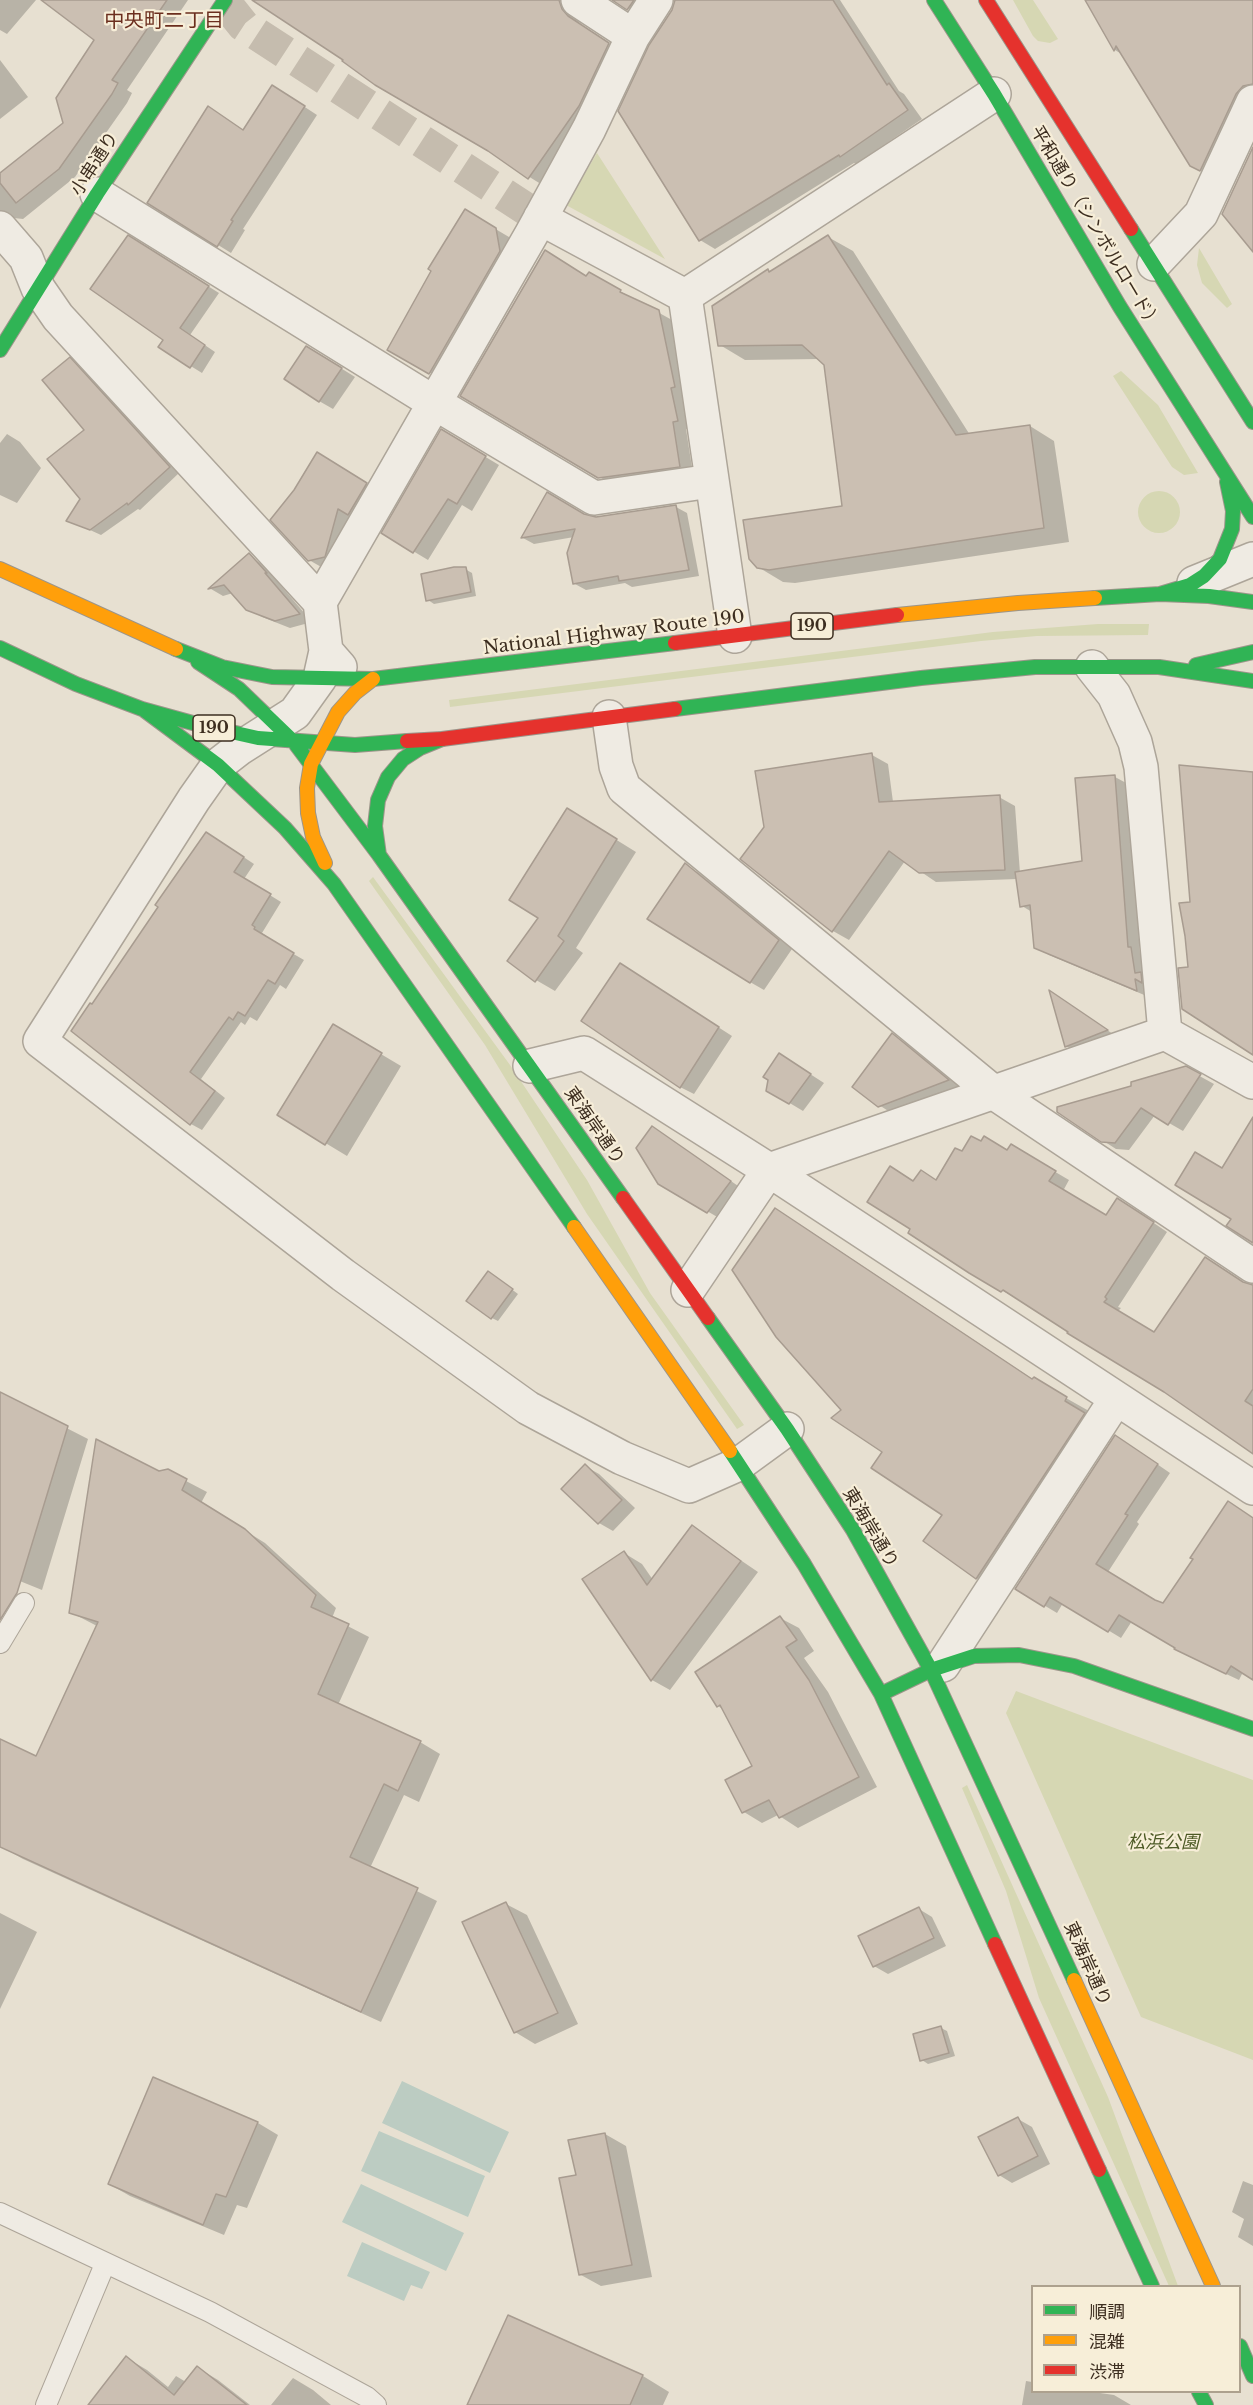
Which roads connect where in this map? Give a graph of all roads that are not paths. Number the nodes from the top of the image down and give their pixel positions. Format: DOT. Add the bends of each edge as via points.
graph roads {
  1 [pos="225,0"];
  2 [pos="578,0"];
  3 [pos="656,0"];
  4 [pos="934,0"];
  5 [pos="986,0"];
  6 [pos="633,36"];
  7 [pos="994,94"];
  8 [pos="1253,102"];
  9 [pos="97,194"];
  10 [pos="540,218"];
  11 [pos="4,240"];
  12 [pos="1154,264"];
  13 [pos="38,288"];
  14 [pos="685,296"];
  15 [pos="0,350"];
  16 [pos="433,402"];
  17 [pos="1253,422"];
  18 [pos="1226,475"];
  19 [pos="711,481"];
  20 [pos="1253,517"];
  21 [pos="1253,559"];
  22 [pos="0,569"];
  23 [pos="1175,590"];
  24 [pos="320,602"];
  25 [pos="1253,602"];
  26 [pos="735,636"];
  27 [pos="0,648"];
  28 [pos="173,648"];
  29 [pos="1253,652"];
  30 [pos="323,665"];
  31 [pos="1092,666"];
  32 [pos="1159,667"];
  33 [pos="373,679"];
  34 [pos="1253,681"];
  35 [pos="142,709"];
  36 [pos="609,717"];
  37 [pos="277,735"];
  38 [pos="442,739"];
  39 [pos="320,743"];
  40 [pos="311,764"];
  41 [pos="218,765"];
  42 [pos="379,855"];
  43 [pos="334,884"];
  44 [pos="1165,1033"];
  45 [pos="530,1066"];
  46 [pos="1253,1082"];
  47 [pos="993,1092"];
  48 [pos="769,1170"];
  49 [pos="1253,1266"];
  50 [pos="688,1290"];
  51 [pos="1116,1399"];
  52 [pos="787,1429"];
  53 [pos="739,1464"];
  54 [pos="1253,1488"];
  55 [pos="24,1603"];
  56 [pos="0,1643"];
  57 [pos="937,1667"];
  58 [pos="881,1694"];
  59 [pos="1253,1729"];
  60 [pos="0,2213"];
  61 [pos="105,2264"];
  62 [pos="1152,2285"];
  63 [pos="1213,2285"];
  64 [pos="1241,2350"];
  65 [pos="1253,2376"];
  66 [pos="46,2405"];
  67 [pos="376,2405"];
  1 -- 9 [label="main road, 小串通り"];
  2 -- 6 [label="street"];
  3 -- 6 [label="street"];
  4 -- 7 [label="main road, 平和通り（シンボルロード）"];
  5 -- 12 [label="main road, 平和通り（シンボルロード）"];
  6 -- 10 [label="street" via="589,129"];
  7 -- 14 [label="street"];
  7 -- 18 [label="main road, 平和通り（シンボルロード）" via="1114,297"];
  8 -- 12 [label="street" via="1201,214"];
  9 -- 13 [label="main road, 小串通り"];
  9 -- 16 [label="street"];
  10 -- 14 [label="street"];
  10 -- 16 [label="street"];
  11 -- 13 [label="street" via="26,258"];
  12 -- 17 [label="main road, 平和通り（シンボルロード）"];
  13 -- 15 [label="main road, 小串通り"];
  13 -- 24 [label="street" via="58,317"];
  14 -- 19 [label="street"];
  16 -- 19 [label="street" via="594,498"];
  16 -- 24 [label="street"];
  18 -- 20 [label="main road, 平和通り（シンボルロード）"];
  18 -- 23 [label="main road" via="1232,529 1220,559 1204,576"];
  19 -- 26 [label="street"];
  21 -- 23 [label="street"];
  22 -- 28 [label="main road"];
  23 -- 25 [label="main road, National Highway Route 190 / 190"];
  23 -- 26 [label="main road, National Highway Route 190 / 190" via="923,612"];
  24 -- 30 [label="street"];
  26 -- 33 [label="main road, National Highway Route 190 / 190"];
  27 -- 35 [label="main road, 190" via="76,684"];
  28 -- 30 [label="main road" via="222,667 272,677"];
  28 -- 37 [label="main road, 東海岸通り" via="230,683"];
  29 -- 32 [label="main road" via="1194,666"];
  30 -- 33 [label="street"];
  30 -- 37 [label="street"];
  31 -- 32 [label="main road, 190"];
  31 -- 36 [label="main road, 190" via="986,671"];
  31 -- 44 [label="street" via="1114,695 1142,767"];
  32 -- 34 [label="main road, 190"];
  33 -- 39 [label="main road" via="338,712"];
  35 -- 37 [label="main road, 190" via="200,725"];
  35 -- 41 [label="main road"];
  36 -- 38 [label="main road, 190"];
  36 -- 47 [label="street" via="616,766 624,788"];
  37 -- 39 [label="main road, 190"];
  37 -- 40 [label="main road, 東海岸通り"];
  37 -- 41 [label="street" via="240,748"];
  38 -- 39 [label="main road, 190" via="355,746"];
  38 -- 42 [label="main road" via="403,759 388,777 378,800 375,826"];
  39 -- 40 [label="main road"];
  40 -- 42 [label="main road, 東海岸通り"];
  40 -- 43 [label="main road" via="308,813 313,837"];
  41 -- 43 [label="main road" via="285,828"];
  41 -- 53 [label="street" via="40,1041 343,1275 528,1408 622,1458 689,1486"];
  42 -- 45 [label="main road, 東海岸通り"];
  43 -- 53 [label="main road"];
  44 -- 46 [label="street"];
  44 -- 47 [label="street"];
  45 -- 48 [label="street" via="584,1053"];
  45 -- 50 [label="main road, 東海岸通り"];
  47 -- 48 [label="street"];
  47 -- 49 [label="street"];
  48 -- 50 [label="street"];
  48 -- 51 [label="street"];
  50 -- 52 [label="main road, 東海岸通り"];
  51 -- 54 [label="street"];
  51 -- 57 [label="street"];
  52 -- 53 [label="street"];
  52 -- 57 [label="main road, 東海岸通り"];
  53 -- 58 [label="main road"];
  55 -- 56 [label="lane"];
  57 -- 58 [label="main road"];
  57 -- 59 [label="main road" via="974,1656 1020,1655 1074,1666"];
  57 -- 63 [label="main road, 東海岸通り" via="1008,1835"];
  58 -- 62 [label="main road"];
  60 -- 61 [label="lane"];
  61 -- 66 [label="lane"];
  61 -- 67 [label="lane" via="210,2312"];
  64 -- 65 [label="main road"];
}
